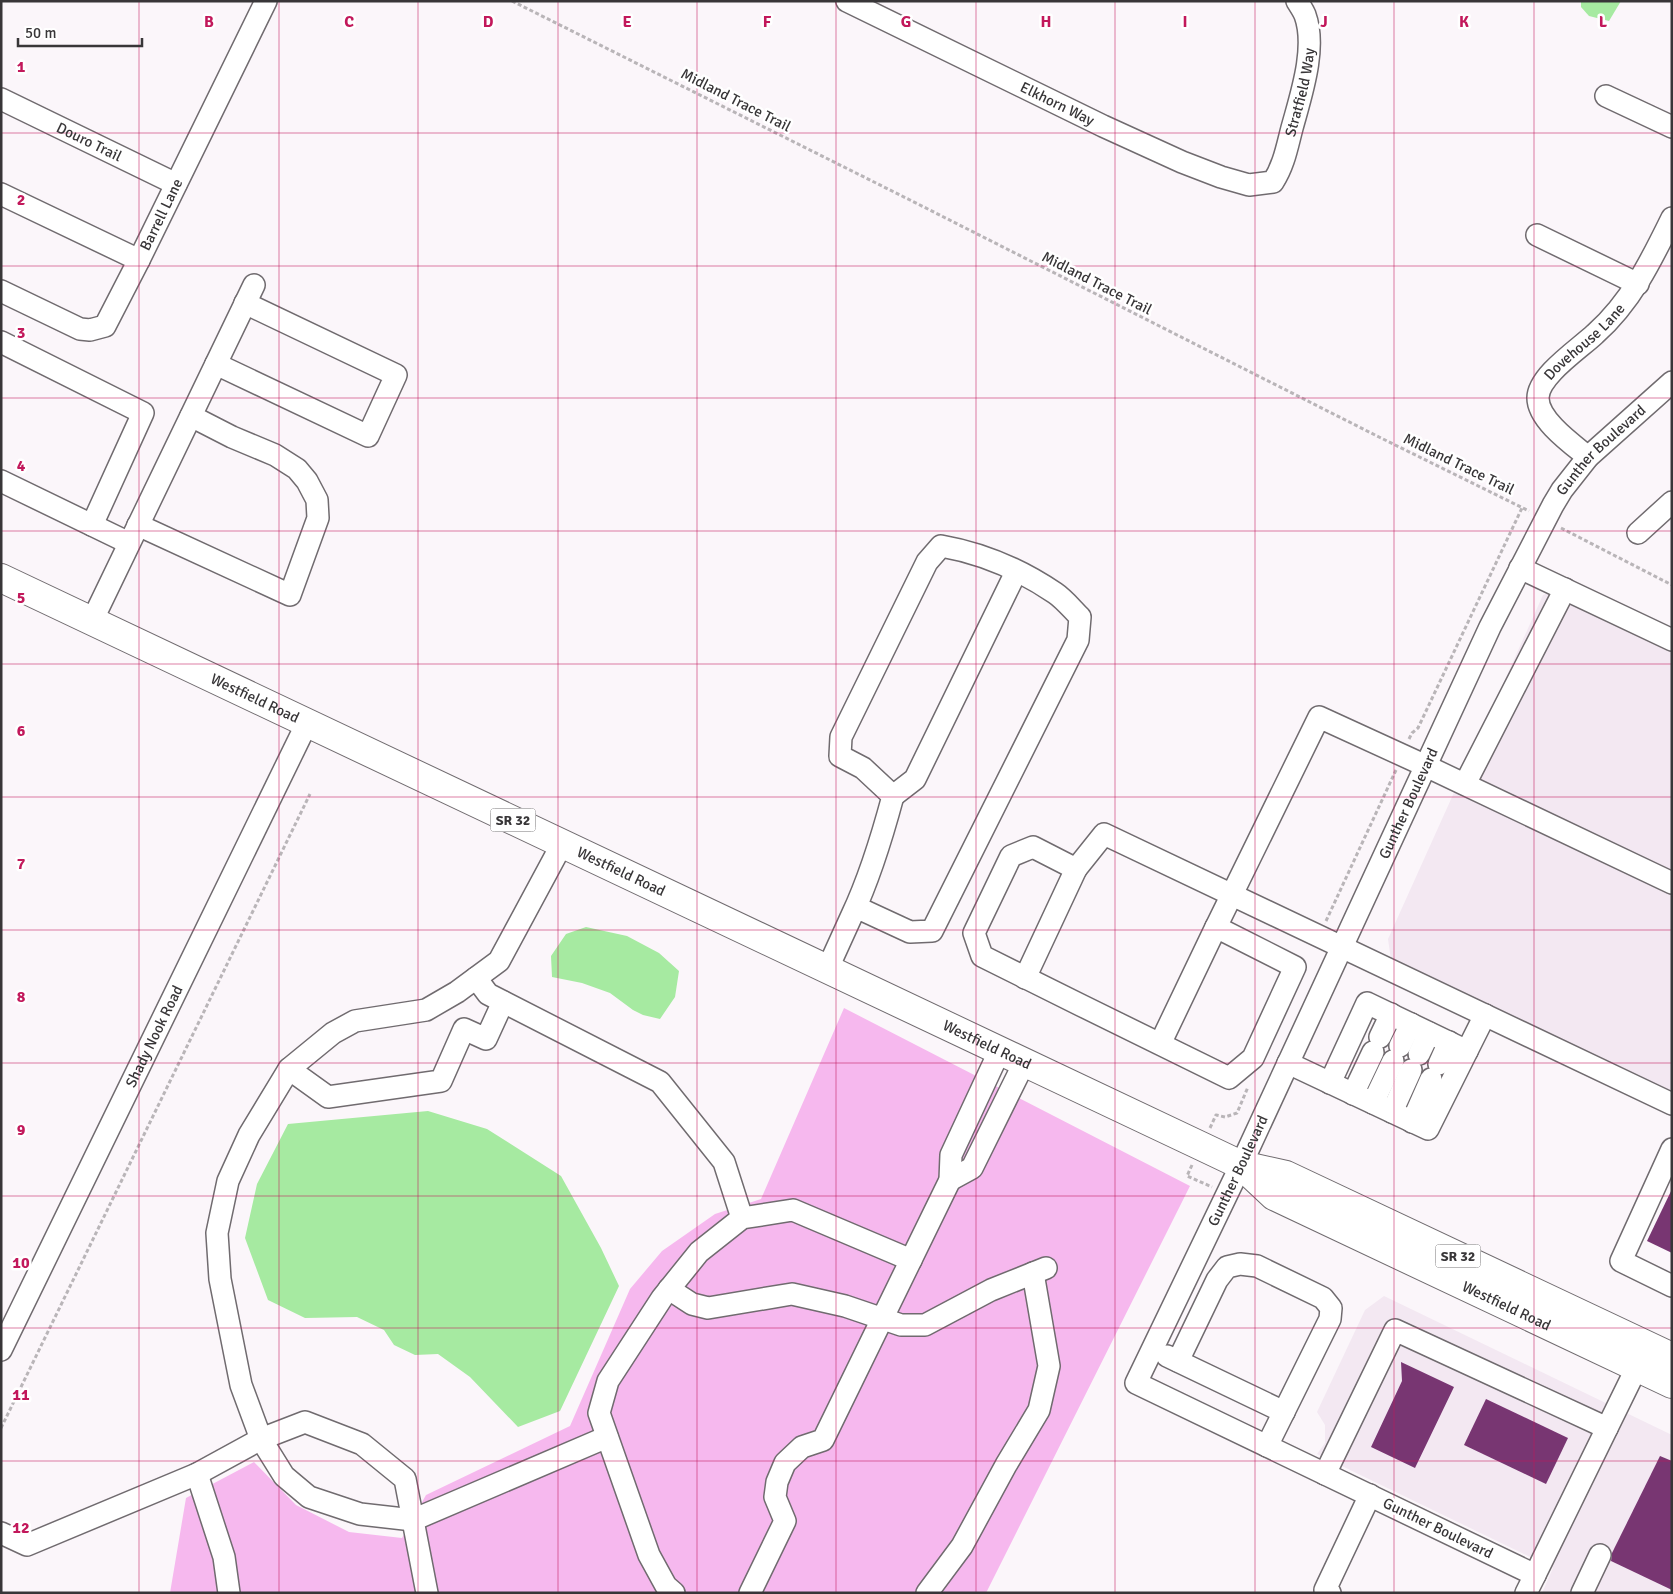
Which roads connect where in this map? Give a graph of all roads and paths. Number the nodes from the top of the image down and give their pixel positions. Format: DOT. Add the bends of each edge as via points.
graph roads {
  1 [pos="266,1"];
  2 [pos="512,1"];
  3 [pos="847,1"];
  4 [pos="1297,1"];
  5 [pos="1606,96"];
  6 [pos="1,99"];
  7 [pos="1672,127"];
  8 [pos="1274,182"];
  9 [pos="176,184"];
  10 [pos="1,194"];
  11 [pos="1672,218"];
  12 [pos="1536,236"];
  13 [pos="139,260"];
  14 [pos="1638,284"];
  15 [pos="1,291"];
  16 [pos="7,348"];
  17 [pos="216,364"];
  18 [pos="1672,382"];
  19 [pos="191,416"];
  20 [pos="1588,457"];
  21 [pos="1,481"];
  22 [pos="1672,502"];
  23 [pos="1545,519"];
  24 [pos="92,525"];
  25 [pos="1638,533"];
  26 [pos="134,534"];
  27 [pos="1520,568"];
  28 [pos="1016,572"];
  29 [pos="1,578"];
  30 [pos="1672,585"];
  31 [pos="1565,589"];
  32 [pos="92,621"];
  33 [pos="1672,640"];
  34 [pos="307,723"];
  35 [pos="1426,766"];
  36 [pos="1465,784"];
  37 [pos="310,794"];
  38 [pos="893,796"];
  39 [pos="562,844"];
  40 [pos="1076,869"];
  41 [pos="1672,883"];
  42 [pos="1232,895"];
  43 [pos="856,907"];
  44 [pos="1216,927"];
  45 [pos="1341,947"];
  46 [pos="827,970"];
  47 [pos="476,978"];
  48 [pos="1025,978"];
  49 [pos="503,1002"];
  50 [pos="1391,1014"];
  51 [pos="1485,1015"];
  52 [pos="1420,1029"];
  53 [pos="1160,1044"];
  54 [pos="1458,1047"];
  55 [pos="999,1052"];
  56 [pos="1255,1054"];
  57 [pos="1024,1063"];
  58 [pos="1286,1066"];
  59 [pos="289,1069"];
  60 [pos="1330,1083"];
  61 [pos="1353,1094"];
  62 [pos="1672,1104"];
  63 [pos="1382,1108"];
  64 [pos="1412,1122"];
  65 [pos="1672,1149"];
  66 [pos="1240,1165"];
  67 [pos="950,1180"];
  68 [pos="742,1218"];
  69 [pos="911,1260"];
  70 [pos="1672,1286"];
  71 [pos="669,1289"];
  72 [pos="882,1318"];
  73 [pos="1152,1349"];
  74 [pos="1,1350"];
  75 [pos="1672,1357"];
  76 [pos="1178,1361"];
  77 [pos="1637,1367"];
  78 [pos="1672,1384"];
  79 [pos="1284,1412"];
  80 [pos="1,1428"];
  81 [pos="1607,1428"];
  82 [pos="607,1436"];
  83 [pos="261,1439"];
  84 [pos="1267,1446"];
  85 [pos="197,1474"];
  86 [pos="1325,1474"];
  87 [pos="1370,1496"];
  88 [pos="413,1520"];
  89 [pos="1,1533"];
  90 [pos="1600,1555"];
  91 [pos="1531,1584"];
  92 [pos="1327,1592"];
  93 [pos="229,1593"];
  94 [pos="428,1593"];
  95 [pos="674,1593"];
  96 [pos="750,1593"];
  97 [pos="927,1593"];
  98 [pos="1582,1593"];
  1 -- 9 [label="street, Barrell Lane"];
  2 -- 23 [label="path, Midland Trace Trail"];
  3 -- 8 [label="street, Elkhorn Way" via="1182,162 1249,185"];
  4 -- 8 [label="street, Stratfield Way" via="1305,15 1309,43 1307,72 1284,161"];
  5 -- 7 [label="street"];
  6 -- 9 [label="street, Douro Trail"];
  9 -- 13 [label="street, Barrell Lane"];
  10 -- 13 [label="street"];
  11 -- 14 [label="street, Dovehouse Lane"];
  12 -- 14 [label="street"];
  13 -- 15 [label="street, Barrell Lane" via="105,326 90,330 80,329"];
  14 -- 20 [label="street, Dovehouse Lane" via="1615,315 1548,375 1539,391 1538,402 1544,416"];
  16 -- 24 [label="street" via="143,413"];
  17 -- 17 [label="street" via="250,294 396,375 368,436"];
  17 -- 19 [label="street"];
  18 -- 20 [label="street, Gunther Boulevard"];
  19 -- 26 [label="street"];
  19 -- 26 [label="street" via="275,456 298,469 307,481 317,500 318,518 290,595"];
  20 -- 23 [label="street, Gunther Boulevard" via="1562,490"];
  21 -- 24 [label="street"];
  22 -- 25 [label="street"];
  23 -- 27 [label="street, Gunther Boulevard"];
  23 -- 30 [label="path, Midland Trace Trail"];
  24 -- 26 [label="street"];
  26 -- 32 [label="street"];
  27 -- 31 [label="street"];
  27 -- 35 [label="street, Gunther Boulevard"];
  28 -- 38 [label="street" via="916,779"];
  28 -- 38 [label="street" via="965,550 941,546 927,562 842,737 840,756 863,768"];
  28 -- 43 [label="street" via="1056,594 1080,617 1078,640 932,931 910,932"];
  29 -- 32 [label="main road, Westfield Road / SR 32"];
  31 -- 33 [label="street"];
  31 -- 36 [label="street"];
  32 -- 34 [label="main road, Westfield Road / SR 32"];
  34 -- 39 [label="main road, Westfield Road / SR 32"];
  34 -- 74 [label="street, Shady Nook Road"];
  35 -- 36 [label="street"];
  35 -- 42 [label="street" via="1318,717"];
  35 -- 45 [label="street, Gunther Boulevard"];
  36 -- 41 [label="street"];
  37 -- 80 [label="path"];
  38 -- 43 [label="street"];
  39 -- 46 [label="main road, Westfield Road / SR 32"];
  39 -- 47 [label="street" via="499,961"];
  40 -- 42 [label="street" via="1104,834"];
  40 -- 48 [label="street"];
  40 -- 48 [label="street" via="1032,847 1010,856 978,924 974,933 982,956"];
  42 -- 44 [label="street"];
  42 -- 45 [label="street"];
  43 -- 46 [label="street"];
  44 -- 53 [label="street"];
  44 -- 56 [label="street" via="1295,967"];
  45 -- 51 [label="street"];
  45 -- 58 [label="street, Gunther Boulevard"];
  46 -- 55 [label="main road, Westfield Road / SR 32"];
  47 -- 49 [label="street" via="488,994"];
  47 -- 59 [label="street" via="426,1010 355,1021 333,1033"];
  48 -- 53 [label="street"];
  49 -- 59 [label="street" via="486,1039 464,1029 441,1081 328,1097"];
  49 -- 68 [label="street" via="660,1082 724,1162"];
  50 -- 52 [label="street"];
  50 -- 60 [label="street" via="1367,1003"];
  50 -- 61 [label="street"];
  51 -- 54 [label="street"];
  51 -- 62 [label="street"];
  52 -- 54 [label="street"];
  52 -- 63 [label="street"];
  53 -- 56 [label="street" via="1229,1078"];
  54 -- 64 [label="street" via="1435,1071"];
  54 -- 64 [label="street" via="1428,1129"];
  55 -- 57 [label="main road, Westfield Road / SR 32"];
  55 -- 67 [label="street" via="951,1155"];
  56 -- 58 [label="street"];
  57 -- 66 [label="main road, Westfield Road / SR 32"];
  57 -- 67 [label="street" via="972,1168"];
  58 -- 60 [label="street"];
  58 -- 66 [label="street, Gunther Boulevard"];
  59 -- 83 [label="street" via="249,1135 228,1181 217,1233 220,1279 241,1385"];
  60 -- 61 [label="street"];
  61 -- 63 [label="street"];
  63 -- 64 [label="street"];
  65 -- 70 [label="street" via="1621,1261"];
  66 -- 73 [label="street, Gunther Boulevard"];
  66 -- 75 [label="main road, Westfield Road / SR 32" via="1286,1175"];
  66 -- 77 [label="main road, Westfield Road / SR 32" via="1274,1196"];
  67 -- 69 [label="street"];
  68 -- 69 [label="street" via="793,1210"];
  68 -- 71 [label="street" via="699,1252"];
  69 -- 72 [label="street"];
  71 -- 72 [label="street" via="692,1304 708,1308 792,1294"];
  71 -- 82 [label="street" via="608,1381 599,1413"];
  72 -- 96 [label="street" via="823,1440 802,1448 786,1463 777,1482 775,1497 786,1521"];
  72 -- 97 [label="street" via="901,1326 925,1325 991,1290 1039,1271 1049,1366 1039,1410 962,1546"];
  73 -- 76 [label="street"];
  73 -- 84 [label="street, Gunther Boulevard" via="1136,1383"];
  76 -- 79 [label="street"];
  76 -- 79 [label="street" via="1217,1280 1228,1267 1240,1264 1257,1266 1324,1298 1331,1308 1330,1319"];
  77 -- 78 [label="main road, Westfield Road / SR 32"];
  77 -- 81 [label="street, Gunther Boulevard"];
  79 -- 84 [label="street"];
  81 -- 86 [label="street" via="1395,1330"];
  81 -- 91 [label="street, Gunther Boulevard"];
  82 -- 88 [label="street"];
  82 -- 95 [label="street" via="649,1555 666,1586"];
  83 -- 85 [label="street"];
  83 -- 88 [label="street" via="284,1476 309,1497 360,1514"];
  83 -- 88 [label="street" via="305,1422 362,1444 405,1478"];
  84 -- 86 [label="street, Gunther Boulevard"];
  85 -- 89 [label="street" via="27,1545"];
  85 -- 93 [label="street" via="224,1557"];
  86 -- 87 [label="street, Gunther Boulevard"];
  87 -- 91 [label="street, Gunther Boulevard"];
  87 -- 92 [label="street"];
  88 -- 94 [label="street"];
  90 -- 98 [label="street"];
}
